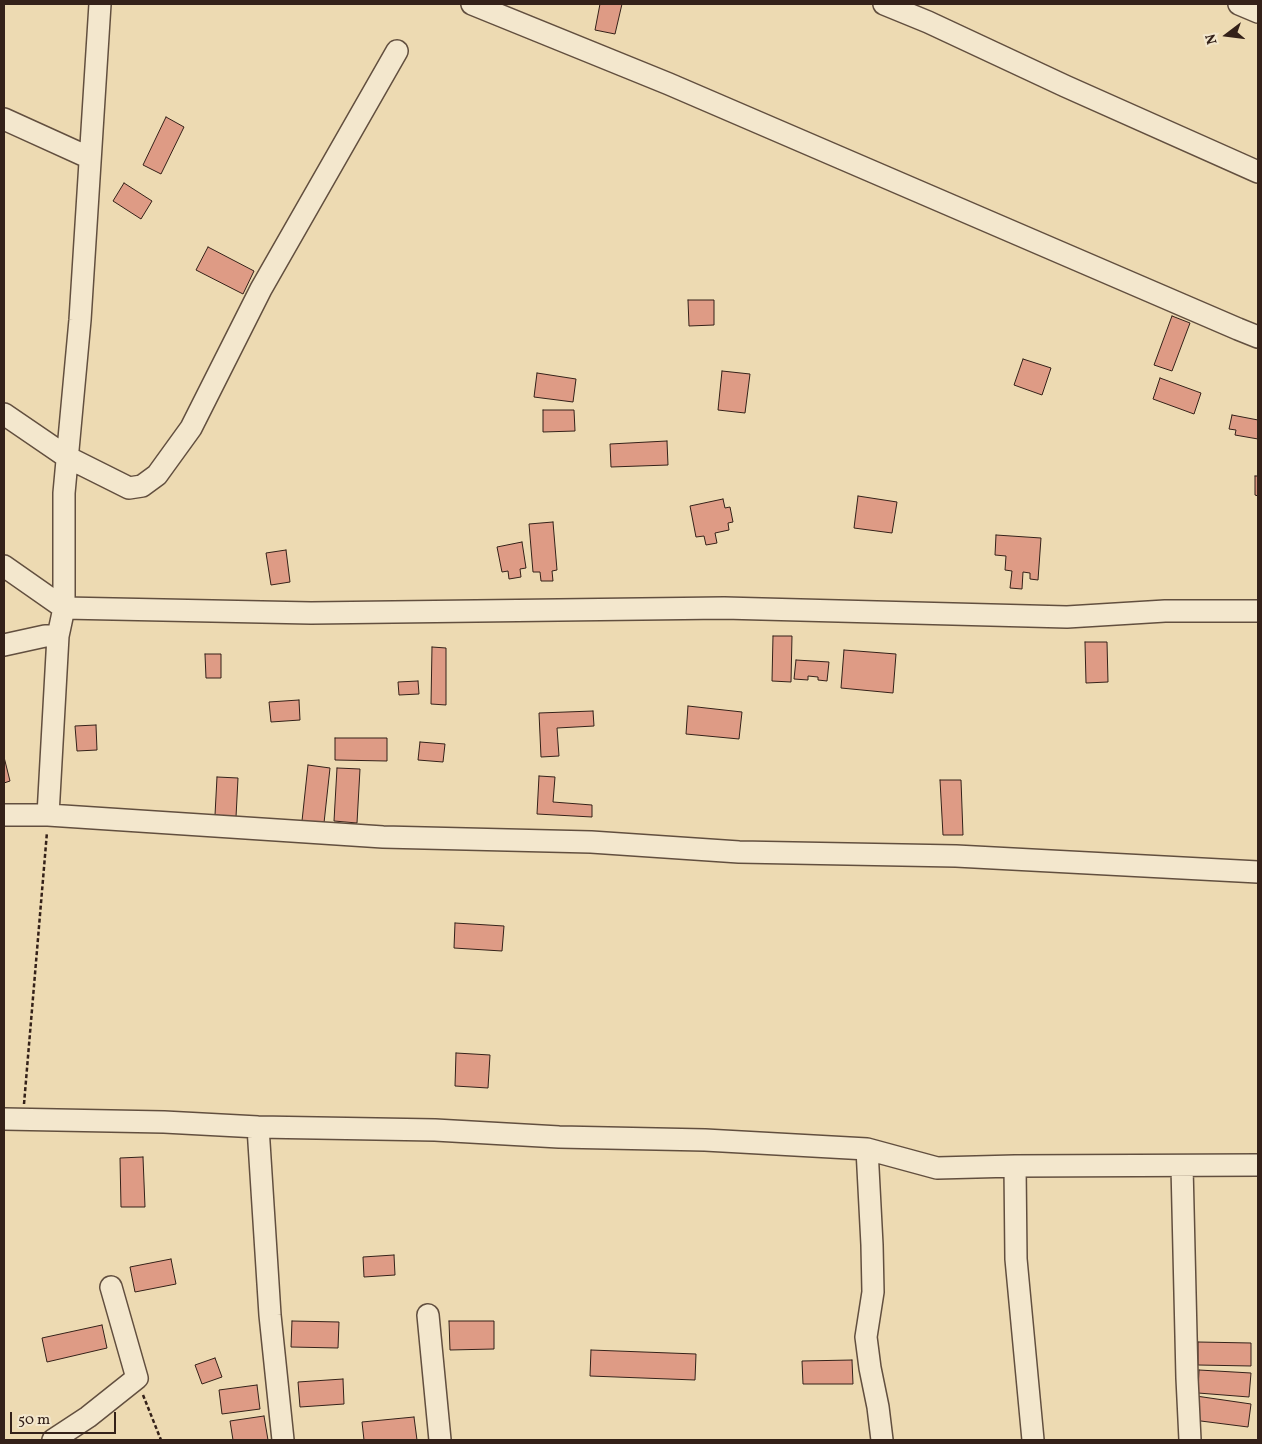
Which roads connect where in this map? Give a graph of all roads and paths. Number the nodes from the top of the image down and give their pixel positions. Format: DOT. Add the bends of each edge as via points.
graph roads {
  1 [pos="472,4"];
  2 [pos="884,4"];
  3 [pos="1239,4"];
  4 [pos="96,5"];
  5 [pos="1258,12"];
  6 [pos="397,51"];
  7 [pos="4,120"];
  8 [pos="90,158"];
  9 [pos="1258,172"];
  10 [pos="1258,337"];
  11 [pos="4,414"];
  12 [pos="67,458"];
  13 [pos="4,566"];
  14 [pos="64,608"];
  15 [pos="1258,611"];
  16 [pos="58,636"];
  17 [pos="4,645"];
  18 [pos="4,815"];
  19 [pos="48,815"];
  20 [pos="1258,872"];
  21 [pos="13,1120"];
  22 [pos="258,1127"];
  23 [pos="867,1149"];
  24 [pos="1258,1165"];
  25 [pos="1016,1166"];
  26 [pos="1182,1166"];
  27 [pos="111,1287"];
  28 [pos="428,1315"];
  29 [pos="137,1378"];
  30 [pos="53,1440"];
  31 [pos="161,1440"];
  32 [pos="283,1440"];
  33 [pos="440,1440"];
  34 [pos="882,1440"];
  35 [pos="1034,1440"];
  36 [pos="1190,1440"];
  1 -- 10 [label="street" via="678,88"];
  2 -- 9 [label="street"];
  3 -- 5 [label="street"];
  4 -- 8 [label="street"];
  6 -- 12 [label="street" via="261,289 191,428 157,475 142,486 129,488"];
  7 -- 8 [label="street"];
  8 -- 12 [label="street"];
  11 -- 12 [label="street"];
  12 -- 14 [label="street"];
  13 -- 14 [label="street"];
  14 -- 15 [label="street" via="311,613 724,608 1067,617"];
  14 -- 16 [label="street"];
  16 -- 17 [label="street"];
  16 -- 19 [label="street"];
  18 -- 19 [label="street"];
  19 -- 20 [label="street" via="383,837 591,842 739,852 956,856"];
  19 -- 21 [label="path"];
  21 -- 22 [label="street"];
  22 -- 23 [label="street" via="435,1130"];
  22 -- 32 [label="street" via="270,1315"];
  23 -- 25 [label="street" via="937,1168"];
  23 -- 34 [label="street" via="873,1292 866,1337"];
  24 -- 26 [label="street"];
  25 -- 26 [label="street"];
  25 -- 35 [label="street" via="1016,1259"];
  26 -- 36 [label="street"];
  27 -- 29 [label="street"];
  28 -- 33 [label="street"];
  29 -- 30 [label="street"];
  29 -- 31 [label="path"];
}
